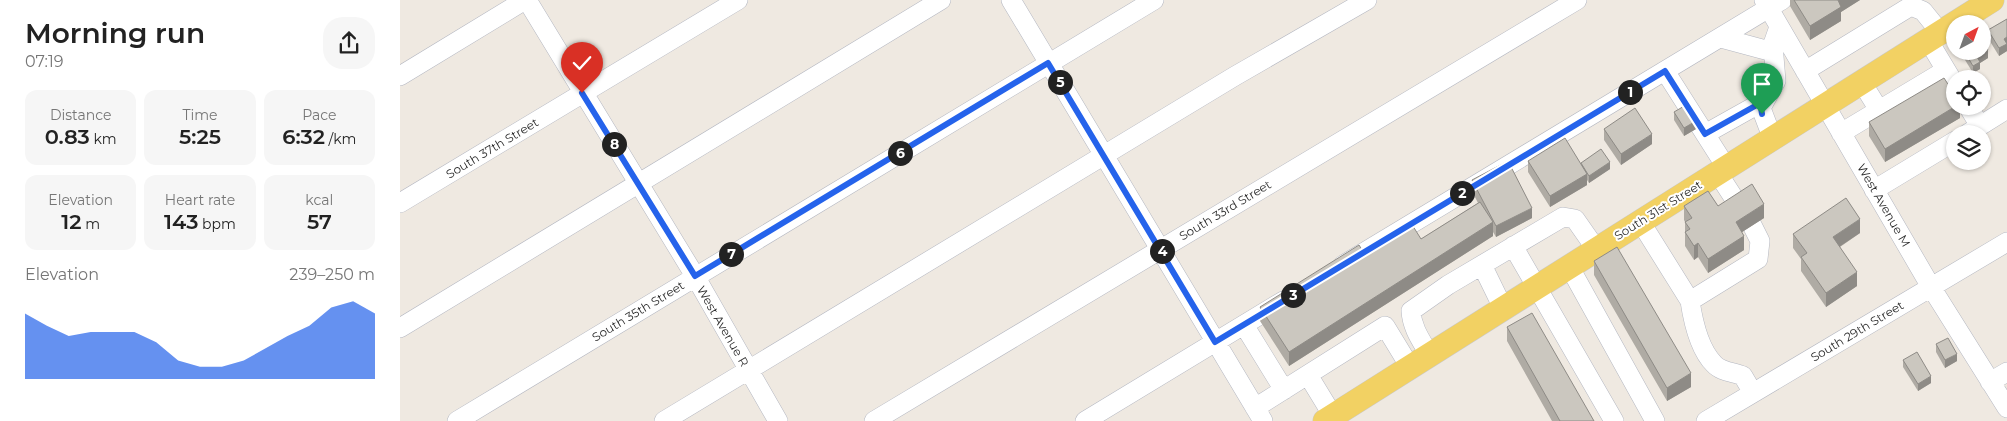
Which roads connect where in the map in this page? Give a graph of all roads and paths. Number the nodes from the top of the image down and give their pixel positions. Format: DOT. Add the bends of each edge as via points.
graph roads {
  1 [pos="526,0"];
  2 [pos="738,0"];
  3 [pos="941,0"];
  4 [pos="1011,0"];
  5 [pos="1154,0"];
  6 [pos="1367,0"];
  7 [pos="1577,0"];
  8 [pos="1992,0"];
  9 [pos="1772,3"];
  10 [pos="1779,27"];
  11 [pos="1934,36"];
  12 [pos="1721,38"];
  13 [pos="1773,52"];
  14 [pos="1048,63"];
  15 [pos="1947,70"];
  16 [pos="1665,71"];
  17 [pos="1805,71"];
  18 [pos="400,76"];
  19 [pos="1946,80"];
  20 [pos="1861,81"];
  21 [pos="582,93"];
  22 [pos="1764,101"];
  23 [pos="1824,104"];
  24 [pos="2007,109"];
  25 [pos="1879,110"];
  26 [pos="1981,125"];
  27 [pos="1841,133"];
  28 [pos="1705,134"];
  29 [pos="1772,137"];
  30 [pos="1946,146"];
  31 [pos="1103,155"];
  32 [pos="1721,169"];
  33 [pos="638,183"];
  34 [pos="1874,190"];
  35 [pos="400,203"];
  36 [pos="1739,206"];
  37 [pos="1640,221"];
  38 [pos="1752,225"];
  39 [pos="2007,242"];
  40 [pos="1513,246"];
  41 [pos="1160,249"];
  42 [pos="1596,249"];
  43 [pos="1482,265"];
  44 [pos="1568,266"];
  45 [pos="695,276"];
  46 [pos="1325,276"];
  47 [pos="1931,287"];
  48 [pos="1535,288"];
  49 [pos="1301,290"];
  50 [pos="1690,301"];
  51 [pos="1503,308"];
  52 [pos="1244,325"];
  53 [pos="400,328"];
  54 [pos="1215,342"];
  55 [pos="1420,361"];
  56 [pos="748,369"];
  57 [pos="2007,372"];
  58 [pos="1308,375"];
  59 [pos="1990,382"];
  60 [pos="1284,390"];
  61 [pos="1753,393"];
  62 [pos="2007,408"];
  63 [pos="1259,415"];
  64 [pos="1329,418"];
  65 [pos="457,421"];
  66 [pos="664,421"];
  67 [pos="778,421"];
  68 [pos="874,421"];
  69 [pos="1085,421"];
  70 [pos="1614,421"];
  71 [pos="1655,421"];
  72 [pos="1706,421"];
  1 -- 18 [label="street"];
  1 -- 21 [label="street, West Avenue R"];
  2 -- 21 [label="street, South 37th Street"];
  3 -- 33 [label="street"];
  4 -- 14 [label="street"];
  5 -- 14 [label="street, South 35th Street"];
  6 -- 31 [label="street"];
  7 -- 41 [label="street, South 33rd Street"];
  8 -- 11 [label="main road, South 31st Street"];
  9 -- 10 [label="street, West Avenue M"];
  9 -- 12 [label="street"];
  10 -- 13 [label="street" via="1773,39"];
  10 -- 17 [label="street, West Avenue M"];
  11 -- 15 [label="street"];
  11 -- 17 [label="street" via="1923,11 1911,6"];
  11 -- 20 [label="main road, South 31st Street"];
  12 -- 13 [label="street"];
  12 -- 16 [label="street"];
  13 -- 22 [label="street" via="1776,81"];
  14 -- 31 [label="street"];
  14 -- 45 [label="street, South 35th Street"];
  16 -- 28 [label="street"];
  16 -- 46 [label="street"];
  17 -- 23 [label="street, West Avenue M"];
  19 -- 25 [label="street"];
  20 -- 23 [label="main road, South 31st Street"];
  20 -- 25 [label="street"];
  21 -- 33 [label="street, West Avenue R"];
  21 -- 35 [label="street, South 37th Street"];
  22 -- 28 [label="street"];
  22 -- 29 [label="street" via="1761,111"];
  23 -- 27 [label="street, West Avenue M"];
  23 -- 29 [label="main road, South 31st Street"];
  24 -- 26 [label="street"];
  25 -- 27 [label="street"];
  27 -- 34 [label="street, West Avenue M"];
  28 -- 32 [label="street"];
  29 -- 32 [label="main road, South 31st Street"];
  30 -- 34 [label="street"];
  31 -- 41 [label="street"];
  31 -- 56 [label="street"];
  32 -- 36 [label="street"];
  32 -- 37 [label="main road, South 31st Street"];
  33 -- 45 [label="street, West Avenue R"];
  33 -- 53 [label="street"];
  34 -- 47 [label="street, West Avenue M"];
  37 -- 42 [label="main road, South 31st Street"];
  37 -- 50 [label="street"];
  38 -- 50 [label="street" via="1760,241 1758,259"];
  39 -- 47 [label="street, South 29th Street"];
  40 -- 42 [label="street" via="1569,216 1575,219"];
  40 -- 43 [label="street"];
  40 -- 48 [label="street"];
  41 -- 54 [label="street"];
  41 -- 68 [label="street, South 33rd Street"];
  42 -- 44 [label="main road, South 31st Street"];
  43 -- 51 [label="street"];
  43 -- 55 [label="street" via="1411,311"];
  44 -- 48 [label="main road, South 31st Street"];
  44 -- 71 [label="street"];
  45 -- 56 [label="street, West Avenue R"];
  45 -- 65 [label="street, South 35th Street"];
  47 -- 59 [label="street, West Avenue M"];
  47 -- 61 [label="street, South 29th Street"];
  48 -- 51 [label="main road, South 31st Street"];
  48 -- 70 [label="street"];
  49 -- 52 [label="street"];
  50 -- 61 [label="street" via="1693,326 1714,364 1743,376"];
  51 -- 55 [label="main road, South 31st Street"];
  52 -- 54 [label="street"];
  52 -- 60 [label="street"];
  54 -- 63 [label="street"];
  54 -- 69 [label="street"];
  55 -- 58 [label="street" via="1385,326"];
  55 -- 64 [label="main road, South 31st Street"];
  56 -- 66 [label="street"];
  56 -- 67 [label="street, West Avenue R"];
  57 -- 59 [label="street"];
  58 -- 60 [label="street"];
  58 -- 64 [label="street"];
  59 -- 62 [label="street, West Avenue M"];
  60 -- 63 [label="street"];
  61 -- 72 [label="street, South 29th Street"];
}
